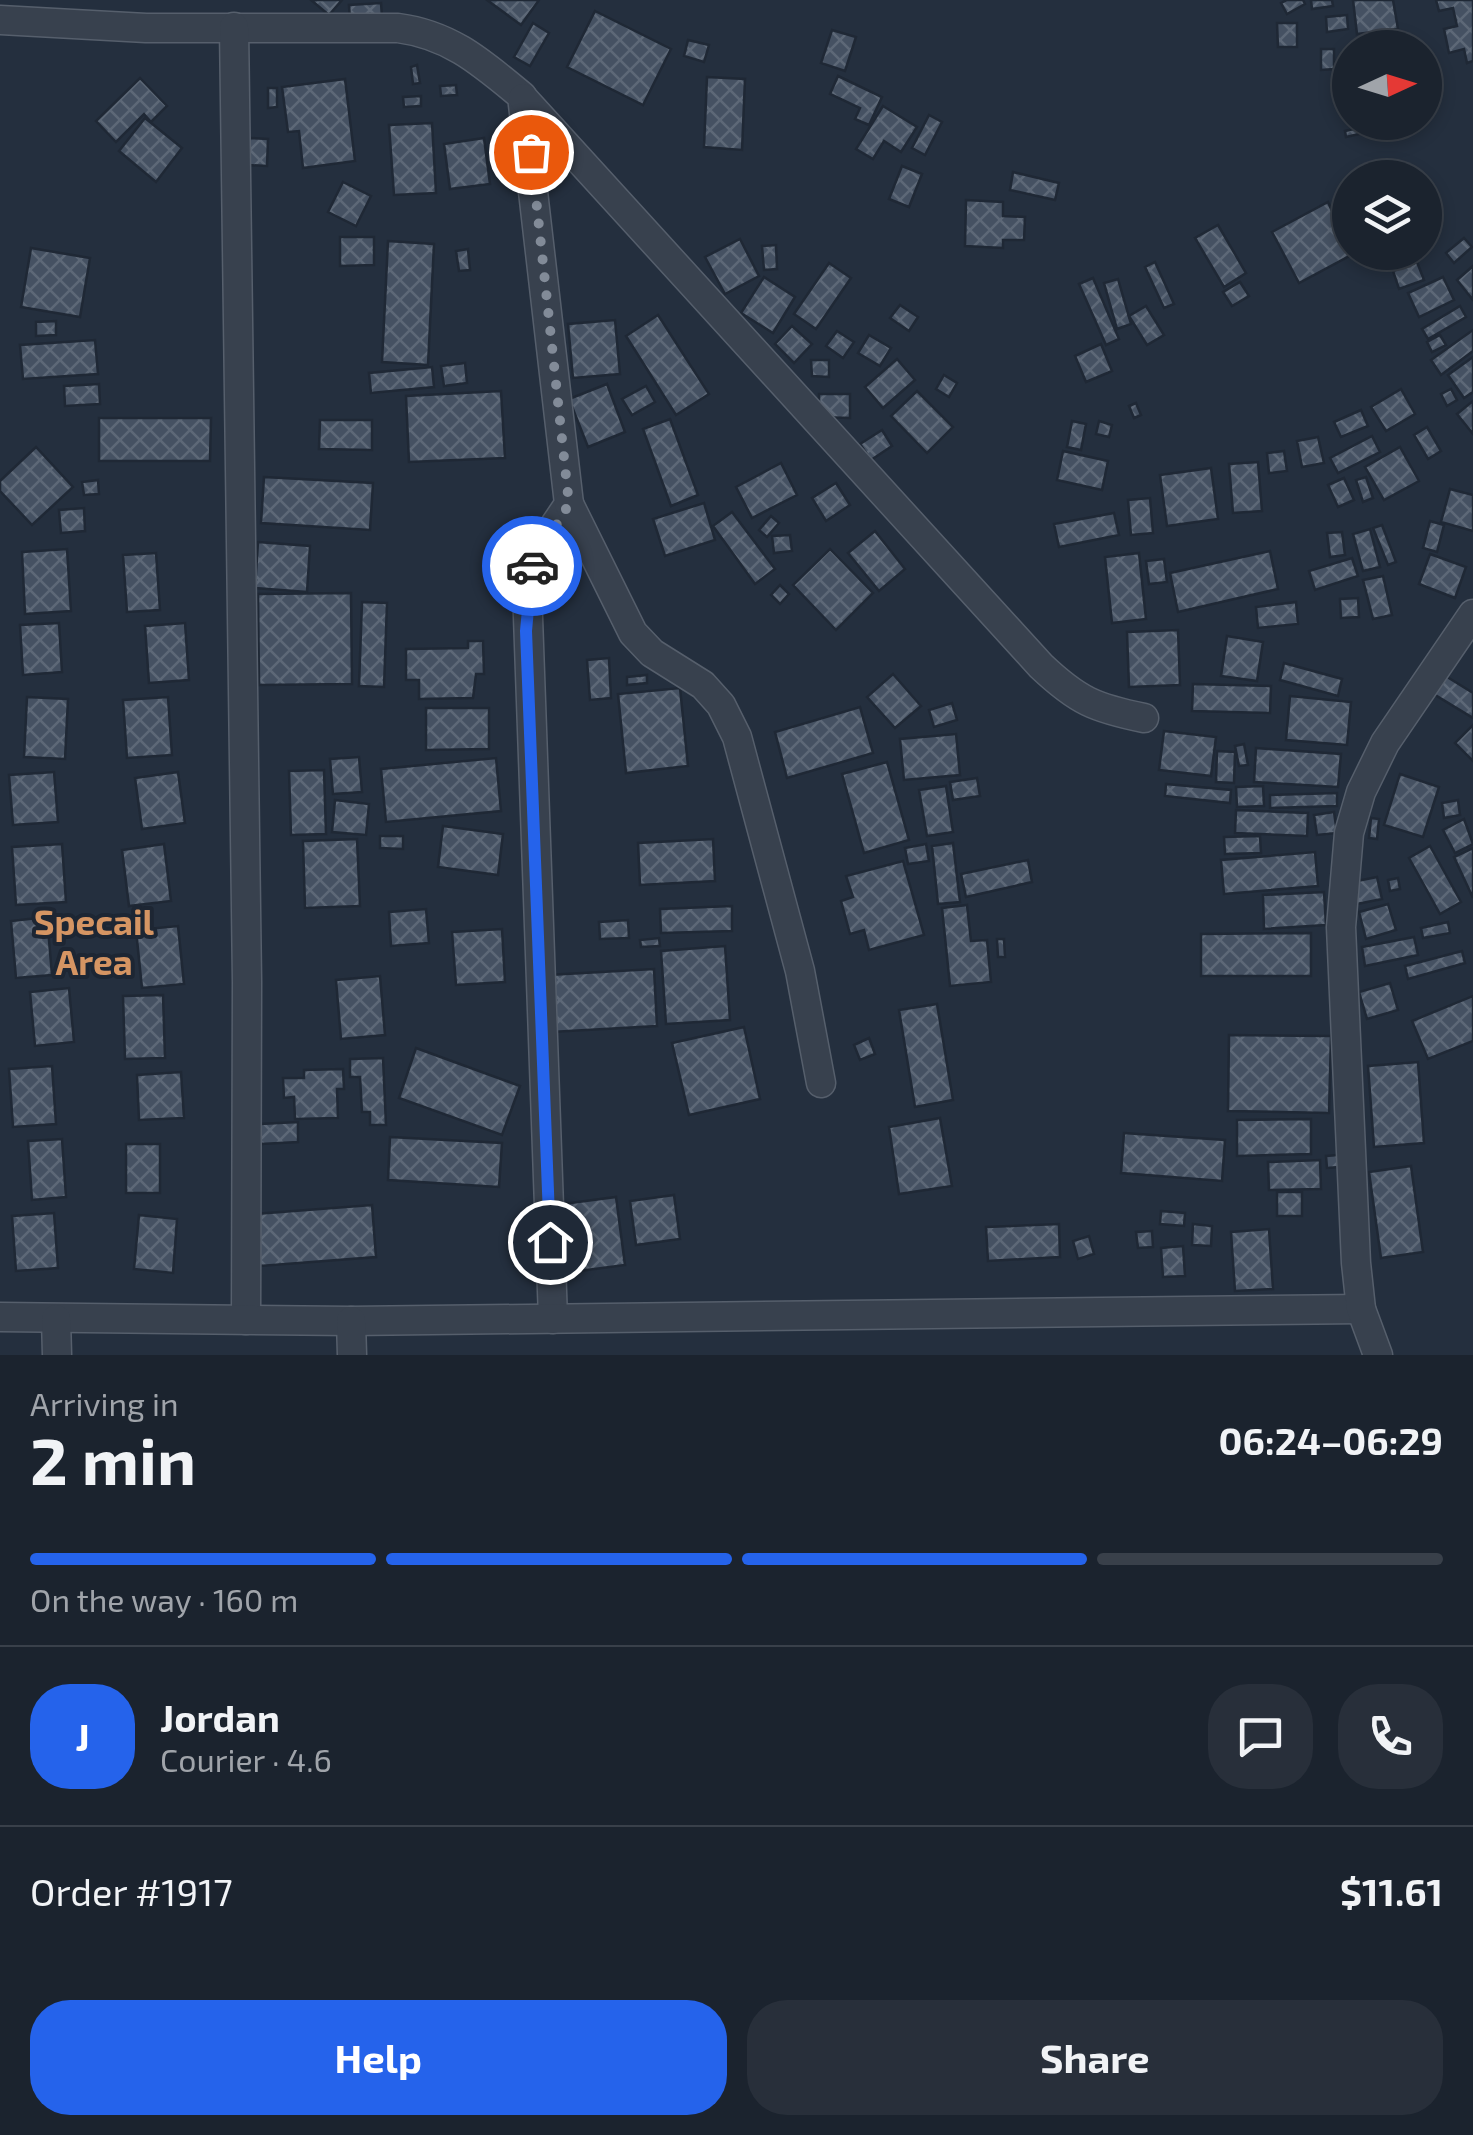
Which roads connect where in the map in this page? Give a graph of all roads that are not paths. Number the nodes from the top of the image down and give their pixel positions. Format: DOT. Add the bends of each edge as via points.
graph roads {
  1 [pos="0,20"];
  2 [pos="234,28"];
  3 [pos="522,96"];
  4 [pos="569,504"];
  5 [pos="1473,614"];
  6 [pos="1144,718"];
  7 [pos="821,1082"];
  8 [pos="1361,1309"];
  9 [pos="0,1318"];
  10 [pos="56,1318"];
  11 [pos="553,1318"];
  12 [pos="246,1320"];
  13 [pos="351,1321"];
  14 [pos="57,1355"];
  15 [pos="352,1355"];
  16 [pos="1378,1355"];
  1 -- 2 [label="street"];
  2 -- 3 [label="street" via="430,32 461,46"];
  2 -- 12 [label="street"];
  3 -- 4 [label="street"];
  3 -- 6 [label="street" via="1042,666 1095,708"];
  4 -- 7 [label="street" via="633,633 702,685 737,737 800,971"];
  4 -- 11 [label="street" via="534,556 527,590"];
  5 -- 8 [label="street" via="1385,744 1360,792 1349,833 1341,927"];
  8 -- 11 [label="street"];
  8 -- 16 [label="street"];
  9 -- 10 [label="street"];
  10 -- 12 [label="street"];
  10 -- 14 [label="street"];
  11 -- 13 [label="street"];
  12 -- 13 [label="street"];
  13 -- 15 [label="street"];
}
